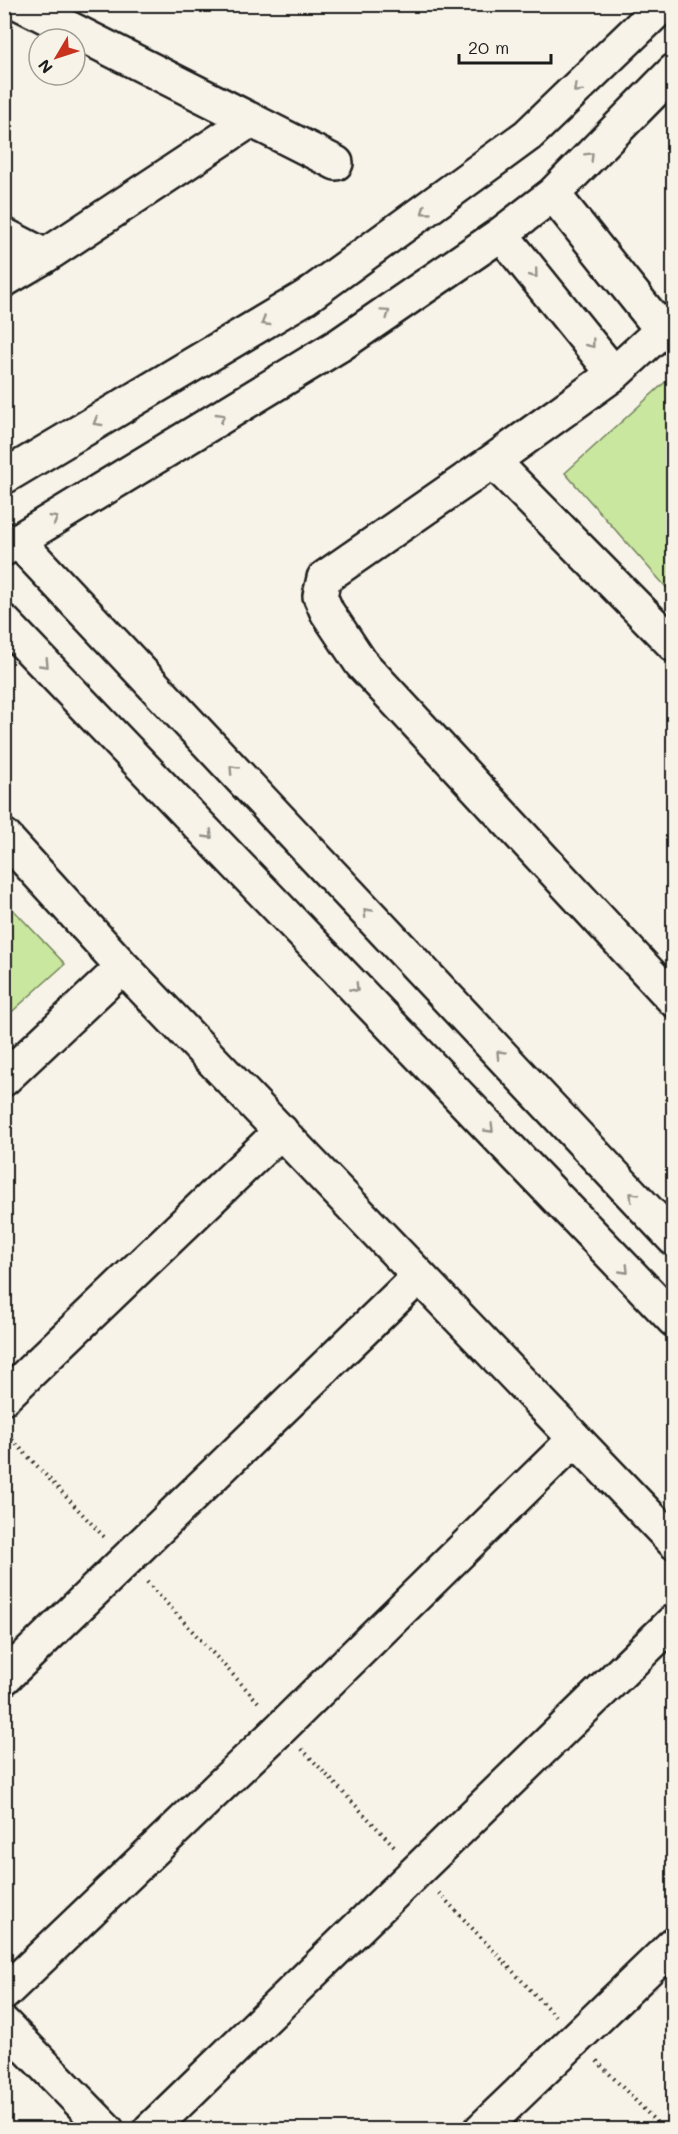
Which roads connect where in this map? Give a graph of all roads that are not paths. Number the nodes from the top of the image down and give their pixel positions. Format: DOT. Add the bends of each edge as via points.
graph roads {
  1 [pos="21,4"];
  2 [pos="664,4"];
  3 [pos="674,71"];
  4 [pos="251,120"];
  5 [pos="336,163"];
  6 [pos="553,194"];
  7 [pos="501,234"];
  8 [pos="4,235"];
  9 [pos="45,256"];
  10 [pos="4,280"];
  11 [pos="668,324"];
  12 [pos="614,374"];
  13 [pos="494,461"];
  14 [pos="4,477"];
  15 [pos="11,545"];
  16 [pos="4,622"];
  17 [pos="674,645"];
  18 [pos="4,836"];
  19 [pos="123,967"];
  20 [pos="674,1000"];
  21 [pos="4,1079"];
  22 [pos="281,1131"];
  23 [pos="674,1239"];
  24 [pos="419,1276"];
  25 [pos="674,1320"];
  26 [pos="4,1396"];
  27 [pos="574,1439"];
  28 [pos="674,1542"];
  29 [pos="674,1621"];
  30 [pos="4,1678"];
  31 [pos="674,1944"];
  32 [pos="4,1993"];
  33 [pos="4,2024"];
  34 [pos="106,2130"];
  35 [pos="150,2130"];
  36 [pos="481,2130"];
  1 -- 4 [label="street"];
  2 -- 14 [label="street, one-way" via="528,135 306,297"];
  6 -- 3 [label="street, one-way"];
  4 -- 5 [label="street"];
  4 -- 9 [label="street"];
  6 -- 7 [label="street"];
  6 -- 11 [label="street"];
  7 -- 12 [label="street, one-way"];
  15 -- 7 [label="street, one-way" via="341,344"];
  8 -- 9 [label="street"];
  9 -- 10 [label="street"];
  11 -- 12 [label="street"];
  12 -- 13 [label="street"];
  13 -- 17 [label="street"];
  13 -- 20 [label="street" via="324,578 320,596 361,663"];
  23 -- 15 [label="street, one-way"];
  16 -- 25 [label="street, one-way"];
  18 -- 19 [label="street"];
  19 -- 21 [label="street"];
  19 -- 22 [label="street"];
  22 -- 24 [label="street"];
  22 -- 26 [label="street"];
  24 -- 27 [label="street"];
  24 -- 30 [label="street"];
  27 -- 28 [label="street"];
  27 -- 32 [label="street" via="282,1727"];
  29 -- 35 [label="street"];
  31 -- 36 [label="street"];
  33 -- 34 [label="street"];
}
